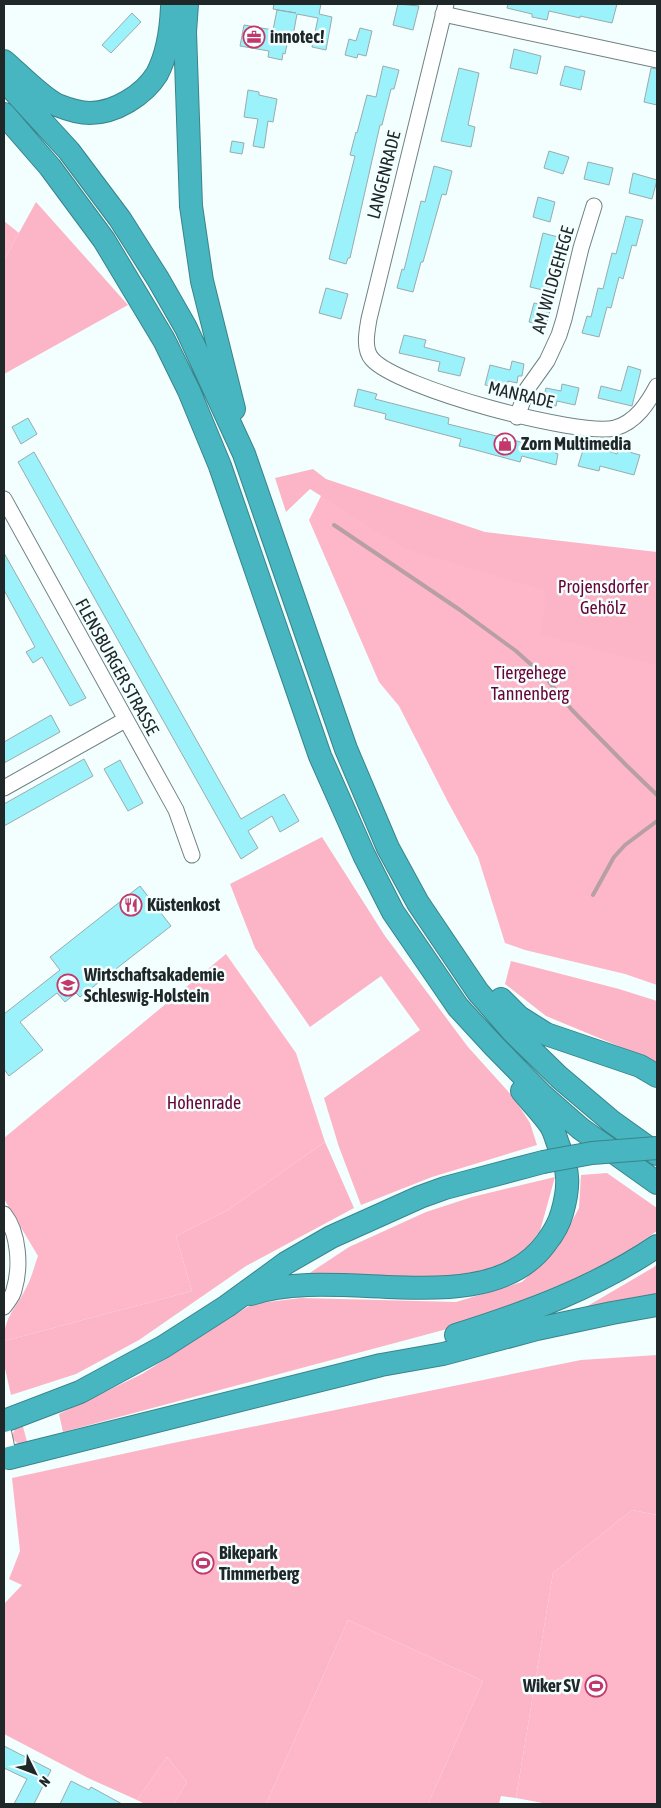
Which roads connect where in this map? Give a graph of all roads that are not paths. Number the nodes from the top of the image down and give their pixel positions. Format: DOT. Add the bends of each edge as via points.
graph roads {
  1 [pos="172,4"];
  2 [pos="187,4"];
  3 [pos="444,9"];
  4 [pos="657,60"];
  5 [pos="4,61"];
  6 [pos="4,80"];
  7 [pos="4,114"];
  8 [pos="594,206"];
  9 [pos="369,356"];
  10 [pos="657,386"];
  11 [pos="517,417"];
  12 [pos="244,454"];
  13 [pos="4,499"];
  14 [pos="125,720"];
  15 [pos="4,788"];
  16 [pos="192,855"];
  17 [pos="440,937"];
  18 [pos="494,1046"];
  19 [pos="657,1076"];
  20 [pos="657,1148"];
  21 [pos="657,1154"];
  22 [pos="657,1183"];
  23 [pos="4,1214"];
  24 [pos="657,1246"];
  25 [pos="238,1299"];
  26 [pos="657,1305"];
  27 [pos="4,1307"];
  28 [pos="381,1365"];
  29 [pos="4,1421"];
  30 [pos="4,1434"];
  31 [pos="9,1458"];
  1 -- 5 [label="highway" via="169,39 156,74 130,100 106,110 91,113 55,104"];
  2 -- 12 [label="highway" via="185,32 191,206 202,282"];
  3 -- 4 [label="street"];
  3 -- 9 [label="street, LANGENRADE" via="369,319 366,337"];
  6 -- 12 [label="highway" via="68,151 120,219 158,278 186,328"];
  7 -- 18 [label="highway" via="50,167 104,240 164,340 220,466 320,756 364,855 393,912 418,951 458,1006"];
  8 -- 11 [label="street, AM WILDGEHEGE" via="559,335 547,361 527,389"];
  9 -- 11 [label="street, MANRADE" via="392,373 435,391"];
  10 -- 11 [label="street, MANRADE" via="638,414 615,428 585,428"];
  12 -- 17 [label="highway" via="346,749 388,848"];
  13 -- 14 [label="street, FLENSBURGER STRASSE"];
  14 -- 15 [label="street"];
  14 -- 16 [label="street, FLENSBURGER STRASSE" via="176,810"];
  17 -- 19 [label="highway" via="519,1017 546,1034 640,1066"];
  17 -- 21 [label="highway" via="478,992 514,1033 611,1121"];
  18 -- 22 [label="highway" via="581,1129"];
  18 -- 25 [label="highway" via="508,1074 551,1126 566,1164 568,1187 561,1218 540,1252 506,1275 472,1285 439,1288 301,1284 268,1288"];
  20 -- 25 [label="highway, bridge" via="592,1153 543,1162 428,1194 331,1237 286,1262"];
  23 -- 27 [label="street" via="18,1250 18,1271 14,1292"];
  24 -- 28 [label="highway" via="632,1263 539,1307"];
  25 -- 29 [label="highway" via="163,1348 80,1392"];
  26 -- 28 [label="highway"];
  28 -- 31 [label="highway"];
  30 -- 31 [label="street"];
}
